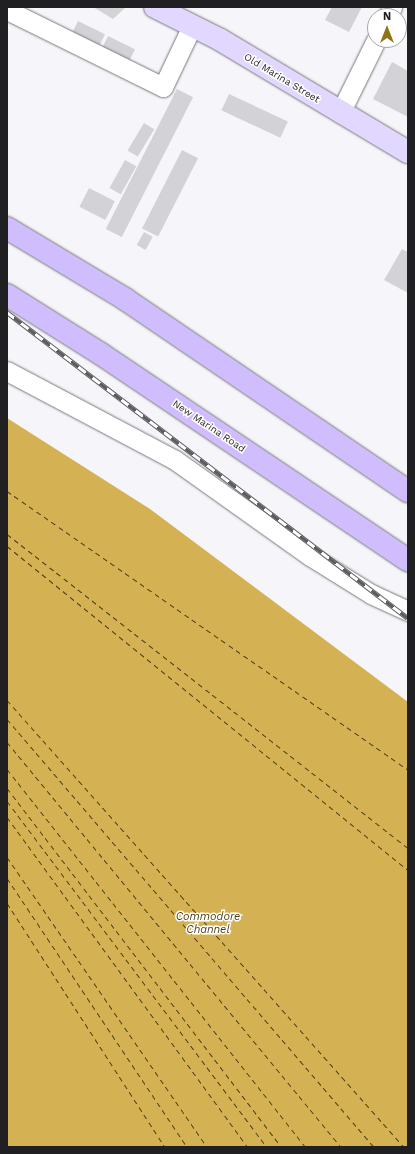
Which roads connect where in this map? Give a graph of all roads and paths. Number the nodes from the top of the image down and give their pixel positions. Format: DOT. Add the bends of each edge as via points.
graph roads {
  1 [pos="155,7"];
  2 [pos="7,10"];
  3 [pos="192,26"];
  4 [pos="372,48"];
  5 [pos="340,113"];
  6 [pos="408,152"];
  7 [pos="7,214"];
  8 [pos="7,228"];
  9 [pos="7,295"];
  10 [pos="125,299"];
  11 [pos="7,371"];
  12 [pos="408,491"];
  13 [pos="408,560"];
  14 [pos="408,611"];
  1 -- 3 [label="main road, Old Marina Street"];
  2 -- 3 [label="street" via="163,87"];
  3 -- 5 [label="main road, Old Marina Street"];
  4 -- 5 [label="street"];
  5 -- 6 [label="main road, Old Marina Street"];
  7 -- 10 [label="highway"];
  8 -- 10 [label="highway"];
  9 -- 13 [label="highway, New Marina Road" via="102,354"];
  10 -- 12 [label="highway"];
  11 -- 14 [label="street" via="175,460 310,556 371,594"];
}
